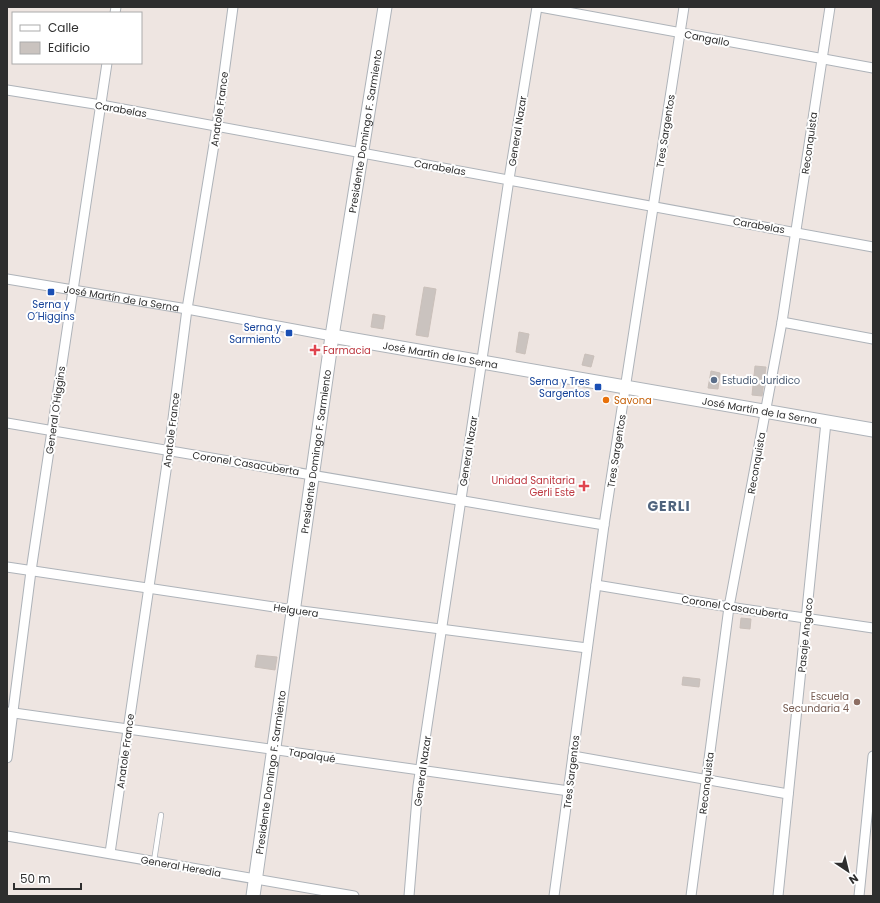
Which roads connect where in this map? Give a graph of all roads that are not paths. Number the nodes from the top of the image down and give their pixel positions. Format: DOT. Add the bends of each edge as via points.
graph roads {
  1 [pos="233,7"];
  2 [pos="385,7"];
  3 [pos="539,7"];
  4 [pos="684,7"];
  5 [pos="830,7"];
  6 [pos="680,33"];
  7 [pos="822,59"];
  8 [pos="107,64"];
  9 [pos="873,68"];
  10 [pos="7,90"];
  11 [pos="101,105"];
  12 [pos="217,126"];
  13 [pos="361,153"];
  14 [pos="508,179"];
  15 [pos="653,206"];
  16 [pos="797,232"];
  17 [pos="873,246"];
  18 [pos="7,279"];
  19 [pos="72,291"];
  20 [pos="187,309"];
  21 [pos="782,322"];
  22 [pos="332,336"];
  23 [pos="873,339"];
  24 [pos="482,363"];
  25 [pos="626,386"];
  26 [pos="765,410"];
  27 [pos="826,422"];
  28 [pos="7,423"];
  29 [pos="52,430"];
  30 [pos="873,430"];
  31 [pos="169,450"];
  32 [pos="313,474"];
  33 [pos="460,500"];
  34 [pos="604,525"];
  35 [pos="7,567"];
  36 [pos="31,571"];
  37 [pos="596,585"];
  38 [pos="148,588"];
  39 [pos="729,607"];
  40 [pos="294,610"];
  41 [pos="806,619"];
  42 [pos="873,628"];
  43 [pos="442,631"];
  44 [pos="587,648"];
  45 [pos="10,713"];
  46 [pos="128,730"];
  47 [pos="273,749"];
  48 [pos="573,756"];
  49 [pos="873,756"];
  50 [pos="7,758"];
  51 [pos="421,772"];
  52 [pos="707,780"];
  53 [pos="569,791"];
  54 [pos="788,794"];
  55 [pos="161,815"];
  56 [pos="7,836"];
  57 [pos="110,853"];
  58 [pos="154,861"];
  59 [pos="255,879"];
  60 [pos="253,896"];
  61 [pos="354,896"];
  62 [pos="409,896"];
  63 [pos="554,896"];
  64 [pos="691,896"];
  65 [pos="778,896"];
  66 [pos="859,896"];
  1 -- 12 [label="street, Anatole France"];
  2 -- 13 [label="street, Presidente Domingo F. Sarmiento"];
  3 -- 6 [label="street, Cangallo"];
  3 -- 14 [label="street, General Nazar"];
  4 -- 6 [label="street, Tres Sargentos"];
  5 -- 7 [label="street, Reconquista"];
  6 -- 7 [label="street, Cangallo"];
  6 -- 15 [label="street, Tres Sargentos"];
  7 -- 9 [label="street, Cangallo"];
  7 -- 16 [label="street, Reconquista"];
  8 -- 11 [label="street, General O'Higgins"];
  10 -- 11 [label="street, Carabelas"];
  11 -- 12 [label="street, Carabelas"];
  11 -- 19 [label="street, General O'Higgins"];
  12 -- 13 [label="street, Carabelas"];
  12 -- 20 [label="street, Anatole France"];
  13 -- 14 [label="street, Carabelas"];
  13 -- 22 [label="street, Presidente Domingo F. Sarmiento"];
  14 -- 15 [label="street, Carabelas"];
  14 -- 24 [label="street, General Nazar"];
  15 -- 16 [label="street, Carabelas"];
  15 -- 25 [label="street, Tres Sargentos"];
  16 -- 17 [label="street, Carabelas"];
  16 -- 21 [label="street, Reconquista"];
  18 -- 19 [label="street, José Martín de la Serna"];
  19 -- 20 [label="street, José Martín de la Serna"];
  19 -- 29 [label="street, General O'Higgins"];
  20 -- 22 [label="street, José Martín de la Serna"];
  20 -- 31 [label="street, Anatole France"];
  21 -- 23 [label="street"];
  21 -- 26 [label="street, Reconquista"];
  22 -- 24 [label="street, José Martín de la Serna"];
  22 -- 32 [label="street, Presidente Domingo F. Sarmiento"];
  24 -- 25 [label="street, José Martín de la Serna"];
  24 -- 33 [label="street, General Nazar"];
  25 -- 26 [label="street, José Martín de la Serna"];
  25 -- 34 [label="street, Tres Sargentos"];
  26 -- 27 [label="street, José Martín de la Serna"];
  26 -- 39 [label="street, Reconquista"];
  27 -- 30 [label="street, José Martín de la Serna"];
  27 -- 41 [label="street, Pasaje Angaco"];
  28 -- 29 [label="street, Coronel Casacuberta"];
  29 -- 31 [label="street, Coronel Casacuberta"];
  29 -- 36 [label="street, General O'Higgins"];
  31 -- 32 [label="street, Coronel Casacuberta"];
  31 -- 38 [label="street, Anatole France"];
  32 -- 33 [label="street, Coronel Casacuberta"];
  32 -- 40 [label="street, Presidente Domingo F. Sarmiento"];
  33 -- 34 [label="street, Coronel Casacuberta"];
  33 -- 43 [label="street, General Nazar"];
  34 -- 37 [label="street, Tres Sargentos"];
  35 -- 36 [label="street, Helguera"];
  36 -- 38 [label="street, Helguera"];
  36 -- 45 [label="street, General O'Higgins"];
  37 -- 39 [label="street, Coronel Casacuberta"];
  37 -- 44 [label="street, Tres Sargentos"];
  38 -- 40 [label="street, Helguera"];
  38 -- 46 [label="street, Anatole France"];
  39 -- 41 [label="street, Coronel Casacuberta"];
  39 -- 52 [label="street, Reconquista"];
  40 -- 43 [label="street, Helguera"];
  40 -- 47 [label="street, Presidente Domingo F. Sarmiento"];
  41 -- 42 [label="street, Coronel Casacuberta"];
  41 -- 54 [label="street, Pasaje Angaco"];
  43 -- 44 [label="street, Helguera"];
  43 -- 51 [label="street, General Nazar"];
  44 -- 48 [label="street, Tres Sargentos"];
  45 -- 46 [label="street, Tapalqué"];
  45 -- 50 [label="street, General O'Higgins"];
  46 -- 47 [label="street, Tapalqué"];
  46 -- 57 [label="street, Anatole France"];
  47 -- 51 [label="street, Tapalqué"];
  47 -- 59 [label="street, Presidente Domingo F. Sarmiento"];
  48 -- 52 [label="street"];
  48 -- 53 [label="street, Tres Sargentos"];
  49 -- 66 [label="street"];
  51 -- 53 [label="street, Tapalqué"];
  51 -- 62 [label="street, General Nazar"];
  52 -- 54 [label="street"];
  52 -- 64 [label="street, Reconquista"];
  53 -- 63 [label="street, Tres Sargentos"];
  54 -- 65 [label="street, Pasaje Angaco"];
  55 -- 58 [label="lane"];
  56 -- 57 [label="street, General Heredia"];
  57 -- 58 [label="street, General Heredia"];
  58 -- 59 [label="street, General Heredia"];
  59 -- 60 [label="street, Presidente Domingo F. Sarmiento"];
  59 -- 61 [label="street, General Heredia"];
}
